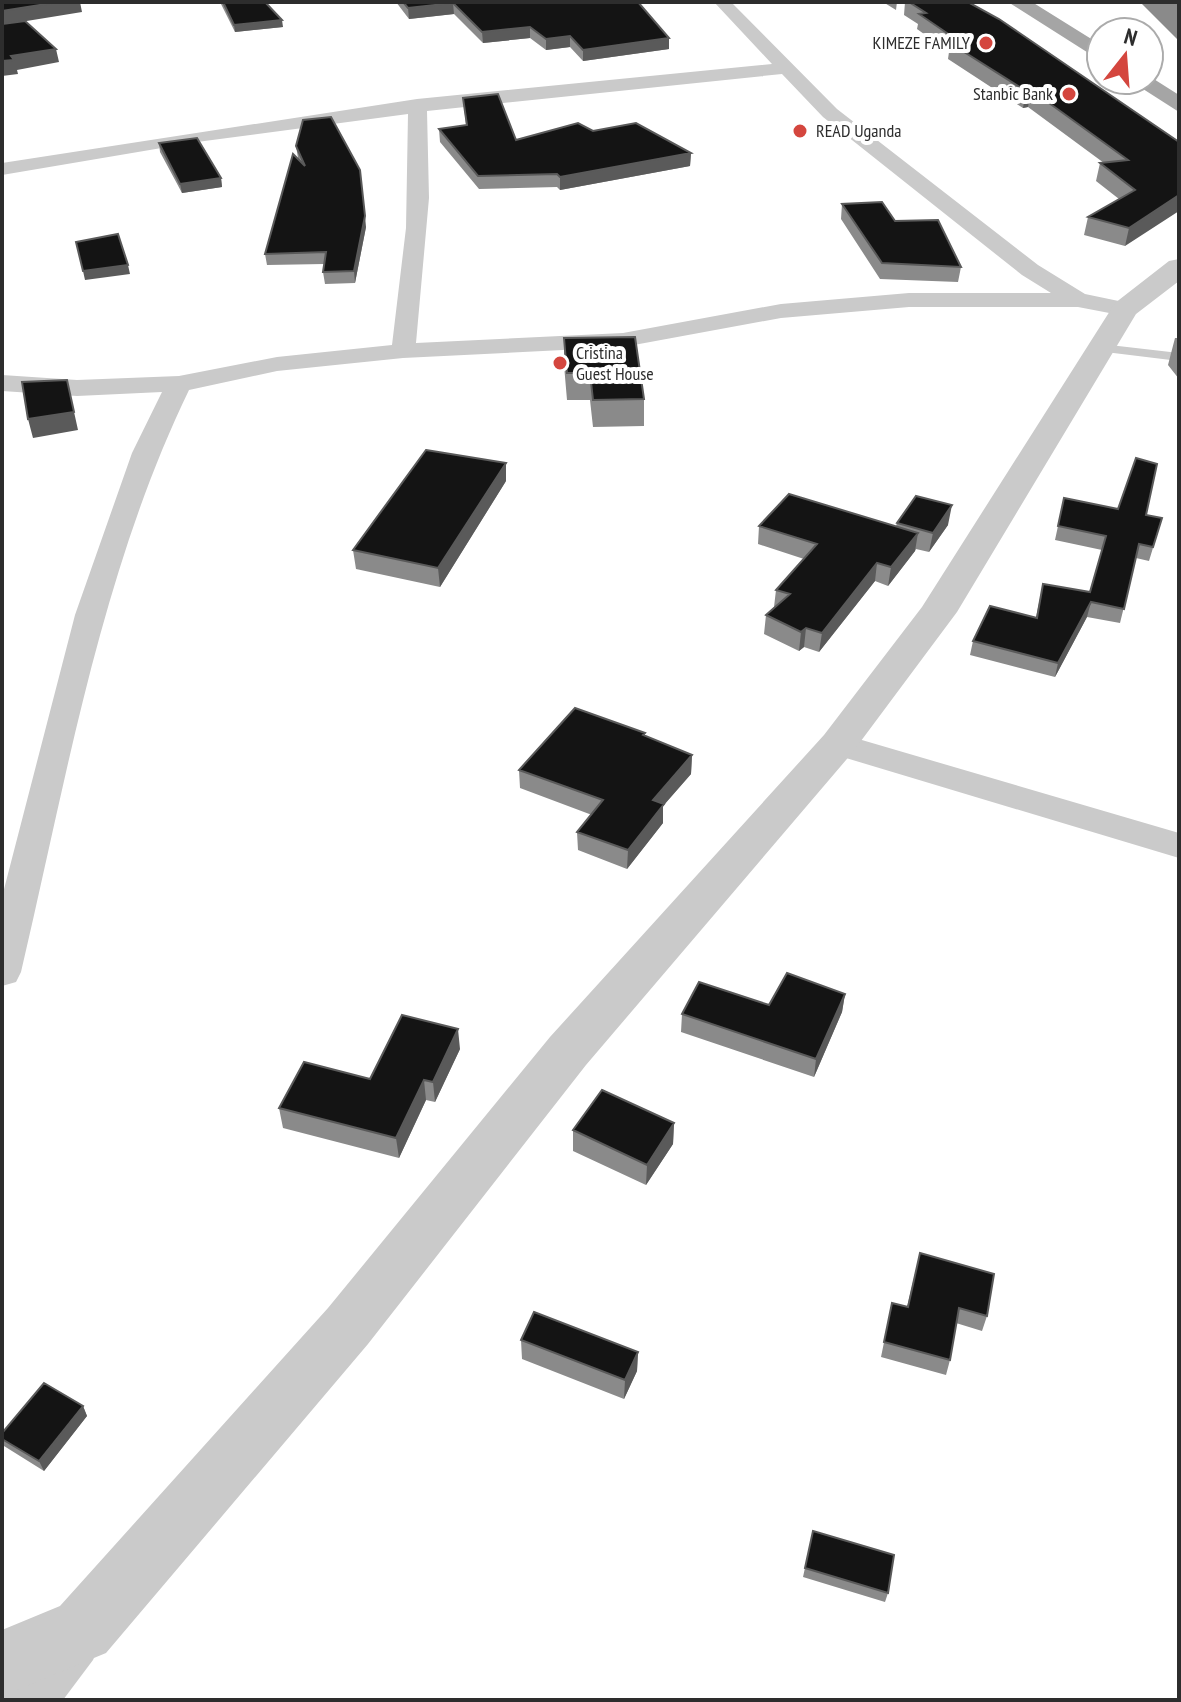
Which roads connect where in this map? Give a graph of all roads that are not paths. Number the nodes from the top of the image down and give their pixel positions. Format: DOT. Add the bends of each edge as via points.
graph roads {
  1 [pos="722,2"];
  2 [pos="1018,2"];
  3 [pos="1085,44"];
  4 [pos="787,68"];
  5 [pos="417,105"];
  6 [pos="2,169"];
  7 [pos="1179,267"];
  8 [pos="1078,300"];
  9 [pos="1125,309"];
  10 [pos="1101,348"];
  11 [pos="403,351"];
  12 [pos="1179,357"];
  13 [pos="2,383"];
  14 [pos="179,384"];
  15 [pos="838,744"];
  16 [pos="1179,846"];
  17 [pos="2,972"];
  18 [pos="83,1630"];
  19 [pos="2,1663"];
  20 [pos="29,1700"];
  1 -- 4 [label="street"];
  2 -- 3 [label="main road"];
  4 -- 5 [label="street"];
  4 -- 8 [label="street" via="830,113 1030,270"];
  5 -- 6 [label="street" via="141,143"];
  5 -- 11 [label="street" via="419,229"];
  7 -- 9 [label="street"];
  8 -- 9 [label="street"];
  8 -- 11 [label="street" via="855,304 781,311 623,340"];
  9 -- 10 [label="street"];
  10 -- 12 [label="lane"];
  10 -- 15 [label="street" via="938,612"];
  11 -- 14 [label="street" via="277,364"];
  13 -- 14 [label="street" via="77,388"];
  14 -- 17 [label="street" via="145,453 90,615"];
  15 -- 16 [label="street"];
  15 -- 18 [label="street" via="568,1051 348,1326"];
  18 -- 19 [label="street"];
  18 -- 20 [label="street"];
}
